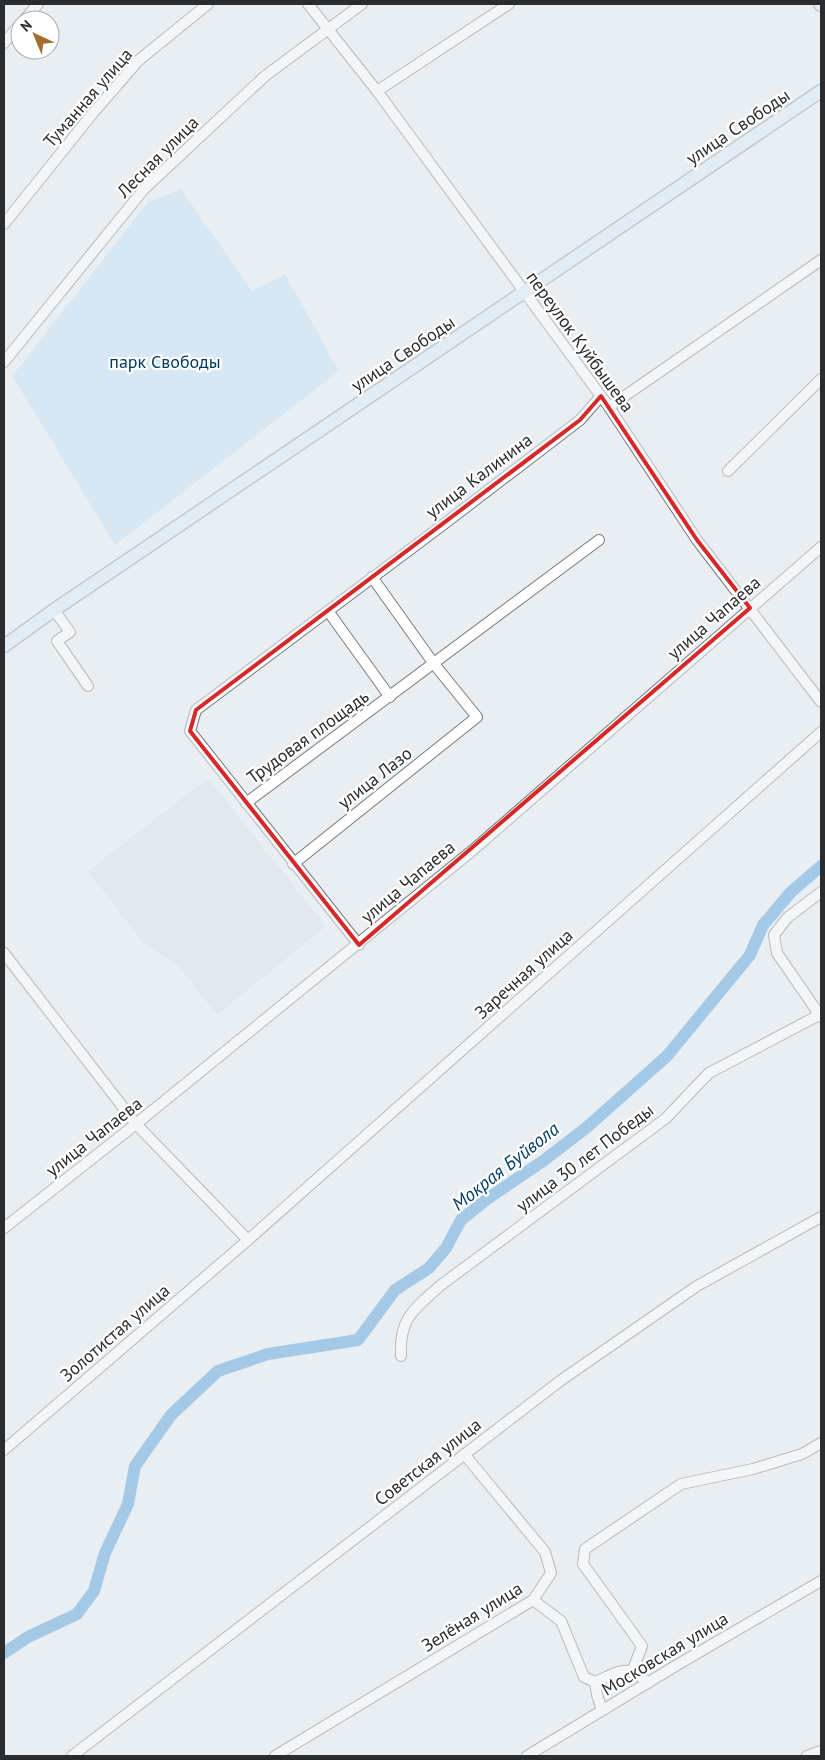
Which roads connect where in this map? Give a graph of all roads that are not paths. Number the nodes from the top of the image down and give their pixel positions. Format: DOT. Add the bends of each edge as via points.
graph roads {
  1 [pos="208,4"];
  2 [pos="308,4"];
  3 [pos="362,4"];
  4 [pos="509,4"];
  5 [pos="328,28"];
  6 [pos="377,91"];
  7 [pos="821,91"];
  8 [pos="4,224"];
  9 [pos="821,260"];
  10 [pos="525,292"];
  11 [pos="4,362"];
  12 [pos="821,379"];
  13 [pos="601,396"];
  14 [pos="609,406"];
  15 [pos="728,471"];
  16 [pos="599,540"];
  17 [pos="821,547"];
  18 [pos="372,577"];
  19 [pos="750,608"];
  20 [pos="54,610"];
  21 [pos="328,611"];
  22 [pos="4,646"];
  23 [pos="434,664"];
  24 [pos="88,686"];
  25 [pos="390,697"];
  26 [pos="821,702"];
  27 [pos="821,732"];
  28 [pos="246,803"];
  29 [pos="293,864"];
  30 [pos="821,892"];
  31 [pos="359,945"];
  32 [pos="4,953"];
  33 [pos="821,1015"];
  34 [pos="136,1124"];
  35 [pos="821,1217"];
  36 [pos="4,1228"];
  37 [pos="248,1240"];
  38 [pos="401,1356"];
  39 [pos="821,1443"];
  40 [pos="4,1450"];
  41 [pos="464,1454"];
  42 [pos="821,1581"];
  43 [pos="533,1600"];
  44 [pos="632,1672"];
  45 [pos="595,1682"];
  46 [pos="648,1683"];
  47 [pos="602,1710"];
  48 [pos="821,1751"];
  49 [pos="72,1756"];
  50 [pos="275,1756"];
  51 [pos="527,1756"];
  52 [pos="807,1756"];
  1 -- 8 [label="street, Туманная улица" via="139,60"];
  2 -- 5 [label="street, переулок Куйбышева"];
  3 -- 5 [label="street, Лесная улица"];
  4 -- 6 [label="street"];
  5 -- 6 [label="street, переулок Куйбышева"];
  5 -- 11 [label="street, Лесная улица" via="265,76 144,189"];
  6 -- 10 [label="street, переулок Куйбышева"];
  7 -- 10 [label="main road, улица Свободы"];
  9 -- 14 [label="street"];
  10 -- 13 [label="street, переулок Куйбышева"];
  10 -- 20 [label="main road, улица Свободы"];
  12 -- 15 [label="street"];
  13 -- 14 [label="street, переулок Куйбышева"];
  13 -- 18 [label="street, улица Калинина" via="580,420"];
  14 -- 19 [label="street, переулок Куйбышева" via="697,540"];
  16 -- 23 [label="street, Трудовая площадь"];
  17 -- 19 [label="street, улица Чапаева"];
  18 -- 21 [label="street, Трудовая площадь"];
  18 -- 23 [label="street"];
  19 -- 26 [label="street, переулок Куйбышева"];
  19 -- 31 [label="street, улица Чапаева"];
  20 -- 22 [label="main road, улица Свободы"];
  20 -- 24 [label="street" via="70,632 56,641"];
  21 -- 25 [label="street, Трудовая площадь"];
  21 -- 28 [label="street, Трудовая площадь" via="196,710 190,732"];
  23 -- 25 [label="street, Трудовая площадь"];
  23 -- 29 [label="street, улица Лазо" via="477,717"];
  25 -- 28 [label="street, Трудовая площадь"];
  27 -- 37 [label="street, Заречная улица"];
  28 -- 29 [label="street, Трудовая площадь"];
  29 -- 31 [label="street, Трудовая площадь"];
  30 -- 33 [label="street" via="787,918 774,935 777,953"];
  31 -- 34 [label="street, улица Чапаева"];
  32 -- 34 [label="street"];
  33 -- 38 [label="street, улица 30 лет Победы" via="709,1074 665,1119 441,1285 409,1314 400,1339"];
  34 -- 36 [label="street, улица Чапаева"];
  34 -- 37 [label="street"];
  35 -- 41 [label="street, Советская улица" via="697,1286 560,1381"];
  37 -- 40 [label="street, Золотистая улица"];
  39 -- 44 [label="street" via="802,1454 753,1469 681,1484 585,1548 583,1564 642,1646"];
  41 -- 43 [label="street, Зелёная улица" via="545,1552 551,1573"];
  41 -- 49 [label="street, Советская улица"];
  42 -- 46 [label="street, Московская улица"];
  43 -- 45 [label="street" via="561,1621 584,1677"];
  43 -- 50 [label="street, Зелёная улица"];
  44 -- 45 [label="street" via="625,1670"];
  44 -- 46 [label="street" via="638,1673"];
  45 -- 47 [label="street"];
  46 -- 47 [label="street, Московская улица"];
  47 -- 51 [label="street, Московская улица"];
  48 -- 52 [label="street"];
}
